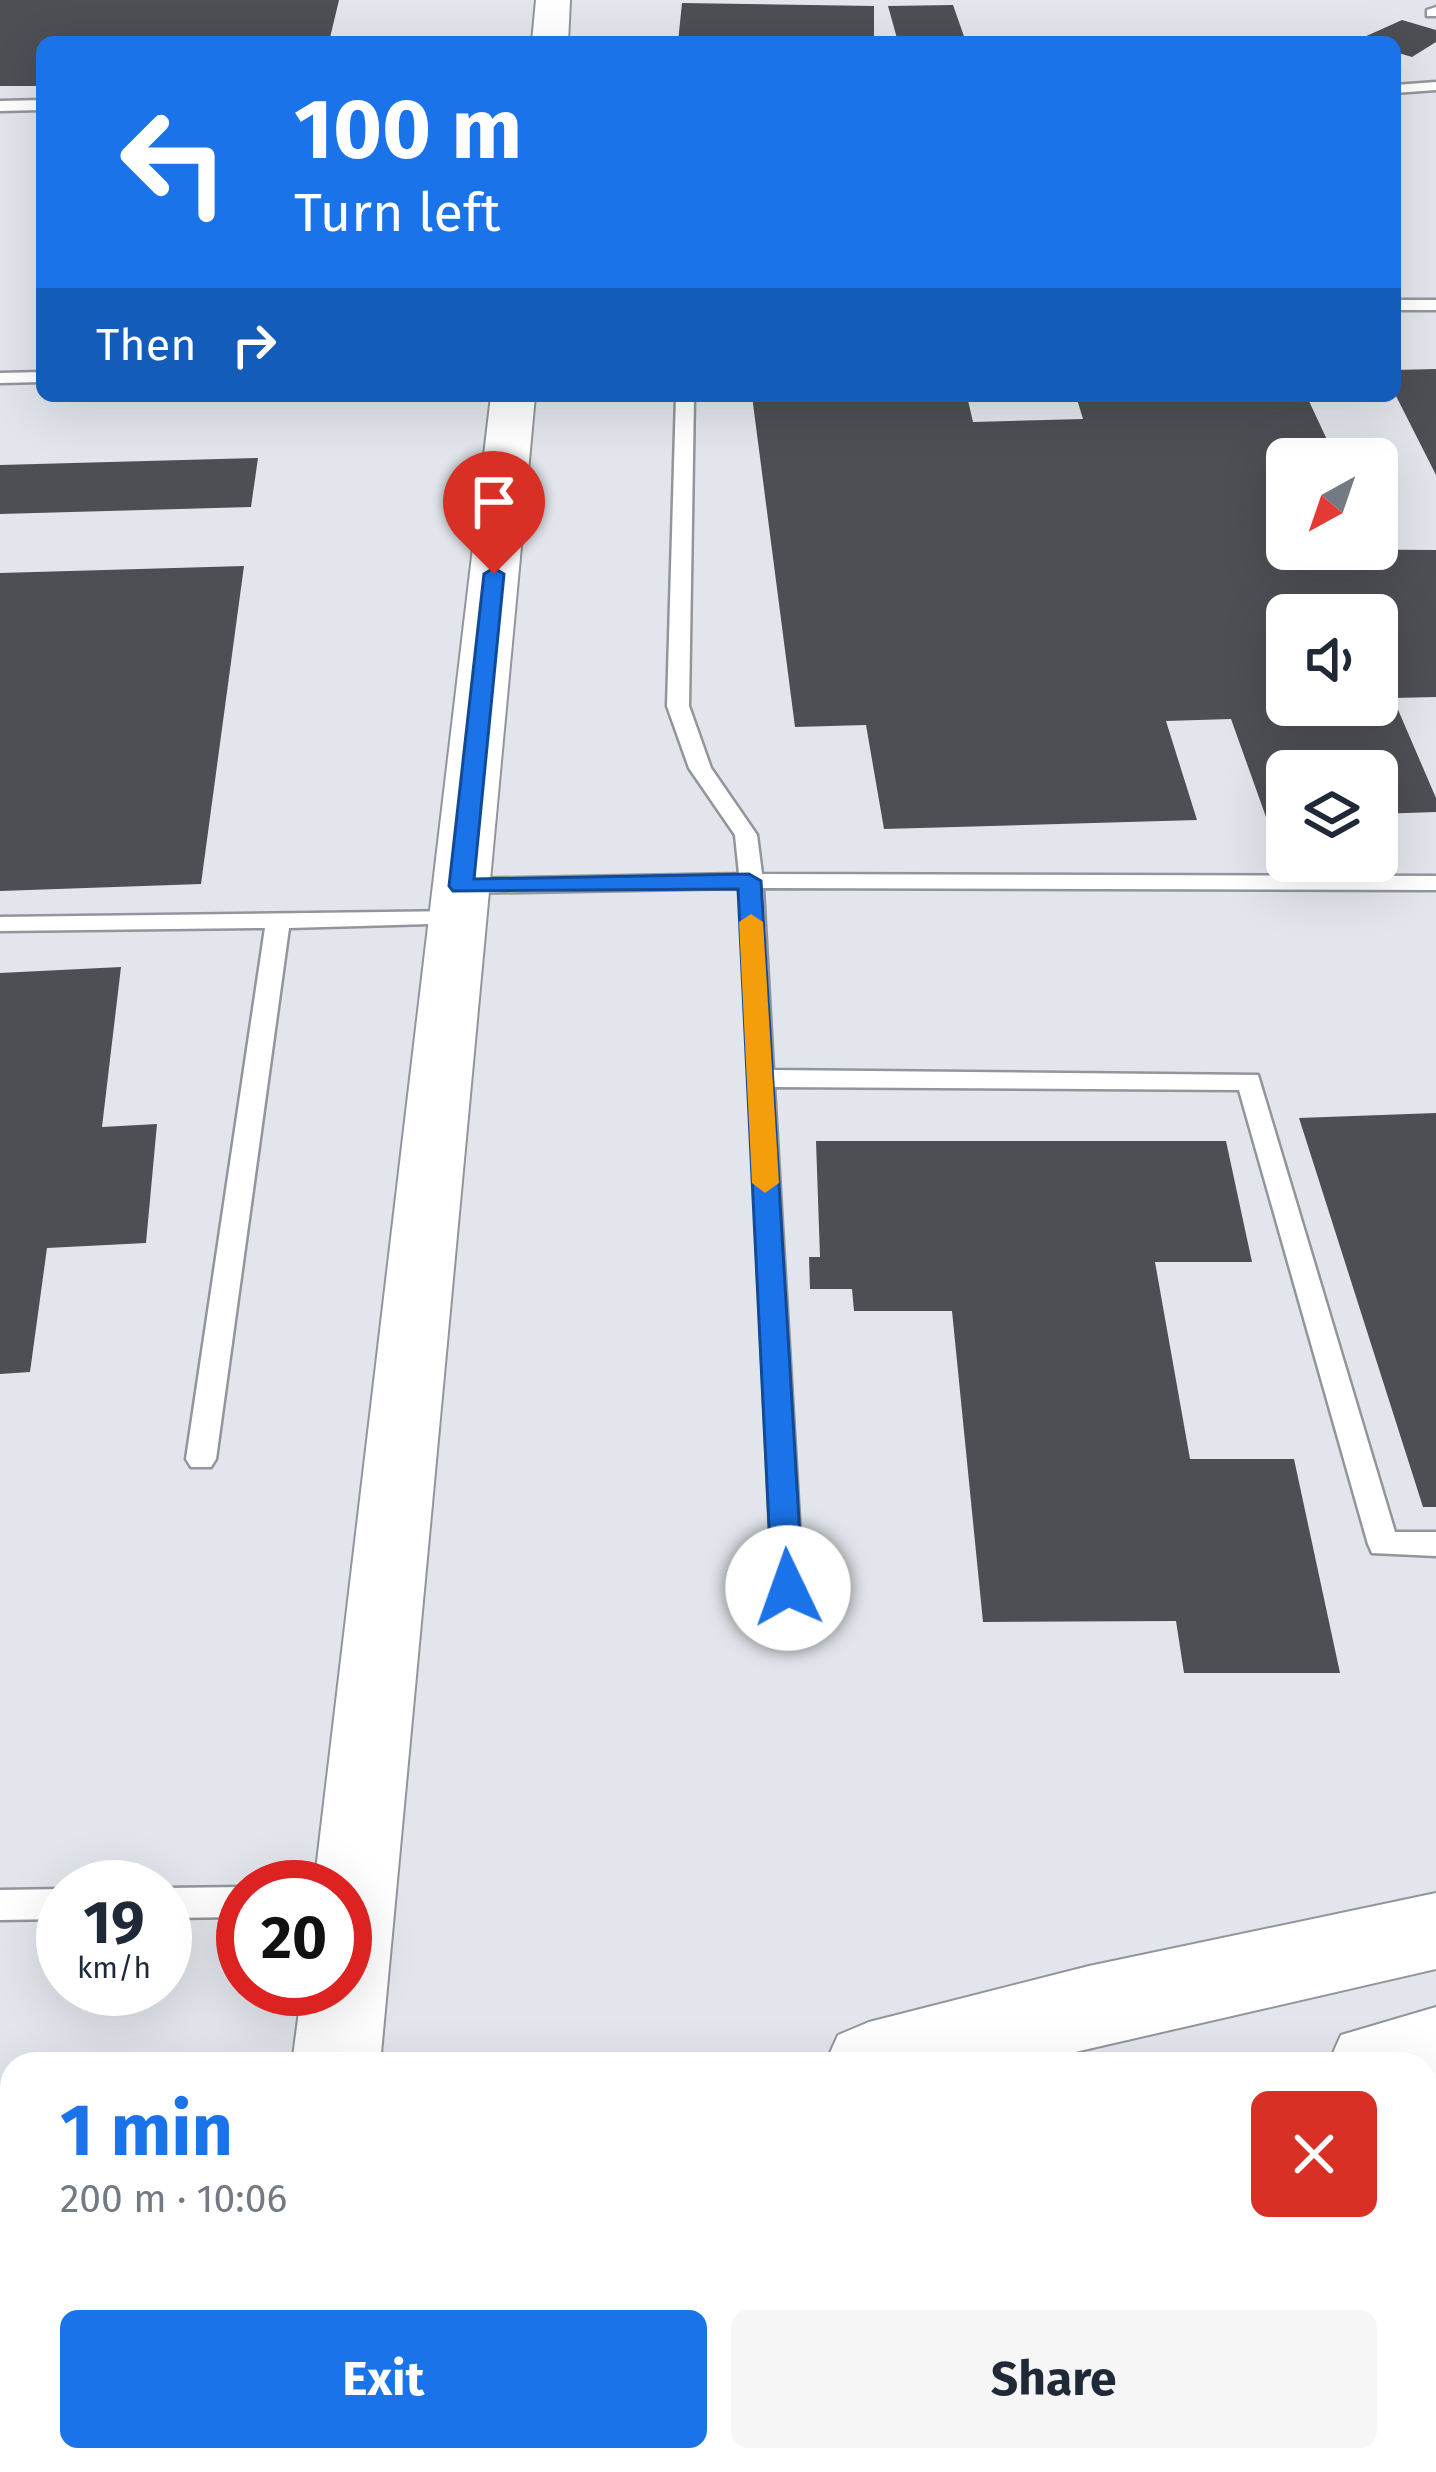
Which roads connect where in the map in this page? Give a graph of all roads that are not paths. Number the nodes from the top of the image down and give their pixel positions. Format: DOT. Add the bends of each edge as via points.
graph roads {
  1 [pos="553,0"];
  2 [pos="550,36"];
  3 [pos="1436,86"];
  4 [pos="1401,89"];
  5 [pos="36,105"];
  6 [pos="0,106"];
  7 [pos="1401,305"];
  8 [pos="1436,305"];
  9 [pos="36,377"];
  10 [pos="0,378"];
  11 [pos="512,402"];
  12 [pos="686,402"];
  13 [pos="749,881"];
  14 [pos="1436,883"];
  15 [pos="460,902"];
  16 [pos="278,920"];
  17 [pos="0,924"];
  18 [pos="760,1078"];
  19 [pos="201,1460"];
  20 [pos="1436,1544"];
  21 [pos="788,1588"];
  22 [pos="354,1860"];
  23 [pos="36,1904"];
  24 [pos="0,1905"];
  25 [pos="1436,1931"];
  26 [pos="342,2016"];
  27 [pos="337,2052"];
  28 [pos="914,2052"];
  1 -- 2 [label="street"];
  3 -- 4 [label="lane"];
  5 -- 6 [label="lane"];
  7 -- 8 [label="lane"];
  9 -- 10 [label="lane"];
  11 -- 15 [label="street"];
  12 -- 13 [label="lane" via="678,706 683,735 713,790 744,823"];
  13 -- 14 [label="lane"];
  13 -- 15 [label="lane"];
  13 -- 18 [label="lane"];
  15 -- 16 [label="lane"];
  15 -- 22 [label="street"];
  16 -- 17 [label="lane"];
  16 -- 19 [label="lane"];
  18 -- 20 [label="lane" via="1249,1081 1383,1544"];
  18 -- 21 [label="lane"];
  23 -- 24 [label="lane"];
  25 -- 28 [label="street"];
  26 -- 27 [label="street"];
}
